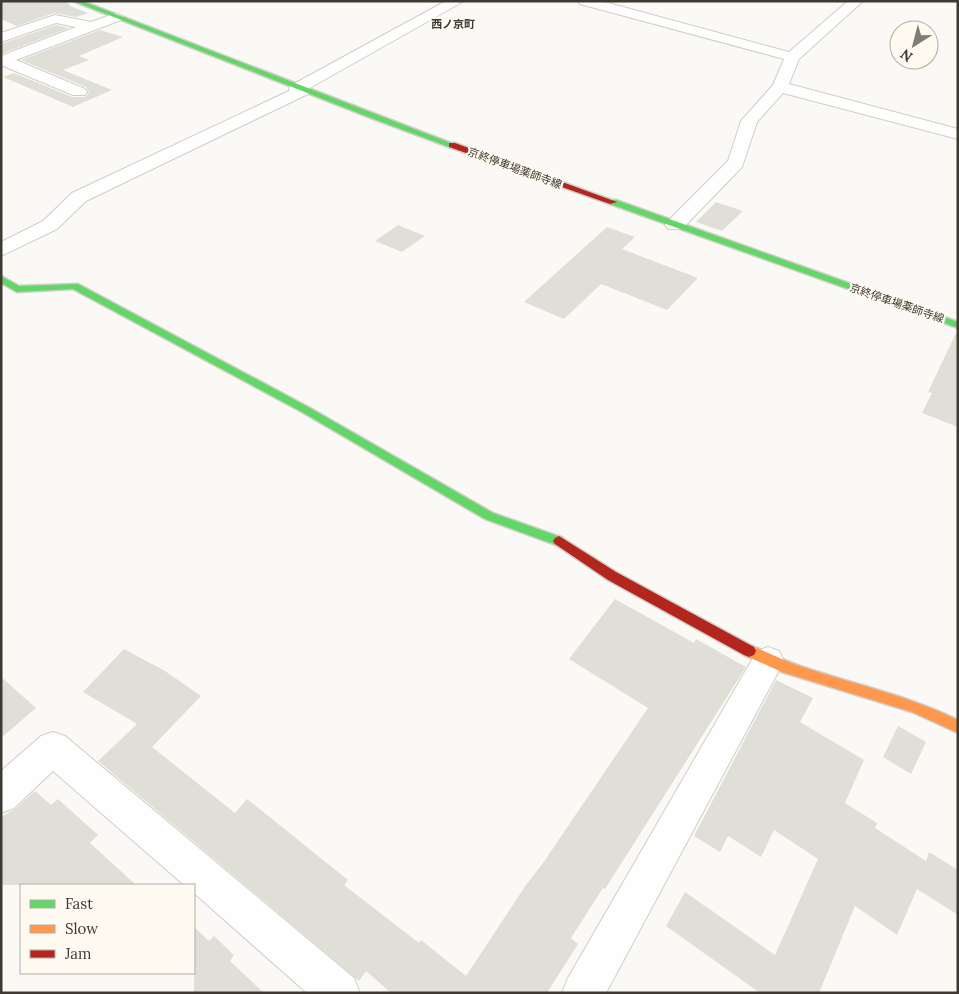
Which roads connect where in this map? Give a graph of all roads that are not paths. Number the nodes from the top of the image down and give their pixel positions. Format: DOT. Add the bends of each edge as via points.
graph roads {
  1 [pos="76,1"];
  2 [pos="457,1"];
  3 [pos="585,1"];
  4 [pos="856,1"];
  5 [pos="125,4"];
  6 [pos="110,15"];
  7 [pos="91,26"];
  8 [pos="1,38"];
  9 [pos="792,57"];
  10 [pos="2,60"];
  11 [pos="780,88"];
  12 [pos="299,90"];
  13 [pos="79,92"];
  14 [pos="958,134"];
  15 [pos="675,225"];
  16 [pos="1,250"];
  17 [pos="1,279"];
  18 [pos="958,325"];
  19 [pos="768,660"];
  20 [pos="958,727"];
  21 [pos="1,795"];
  22 [pos="339,993"];
  23 [pos="583,993"];
  1 -- 6 [label="main road, 京終停車場薬師寺線"];
  2 -- 12 [label="street"];
  3 -- 9 [label="street"];
  4 -- 9 [label="street"];
  5 -- 6 [label="street"];
  6 -- 7 [label="street"];
  6 -- 12 [label="main road, 京終停車場薬師寺線"];
  7 -- 8 [label="street" via="55,19"];
  7 -- 10 [label="street"];
  9 -- 11 [label="street"];
  10 -- 13 [label="street"];
  11 -- 14 [label="street"];
  11 -- 15 [label="street" via="749,121 736,163"];
  12 -- 15 [label="main road, 京終停車場薬師寺線"];
  12 -- 16 [label="street" via="79,197 50,225"];
  15 -- 18 [label="main road, 京終停車場薬師寺線"];
  17 -- 19 [label="main road" via="17,289 75,286 306,410 489,516 555,538 612,576"];
  19 -- 20 [label="main road" via="816,678 907,704"];
  19 -- 23 [label="street"];
  21 -- 22 [label="street" via="53,748"];
}
